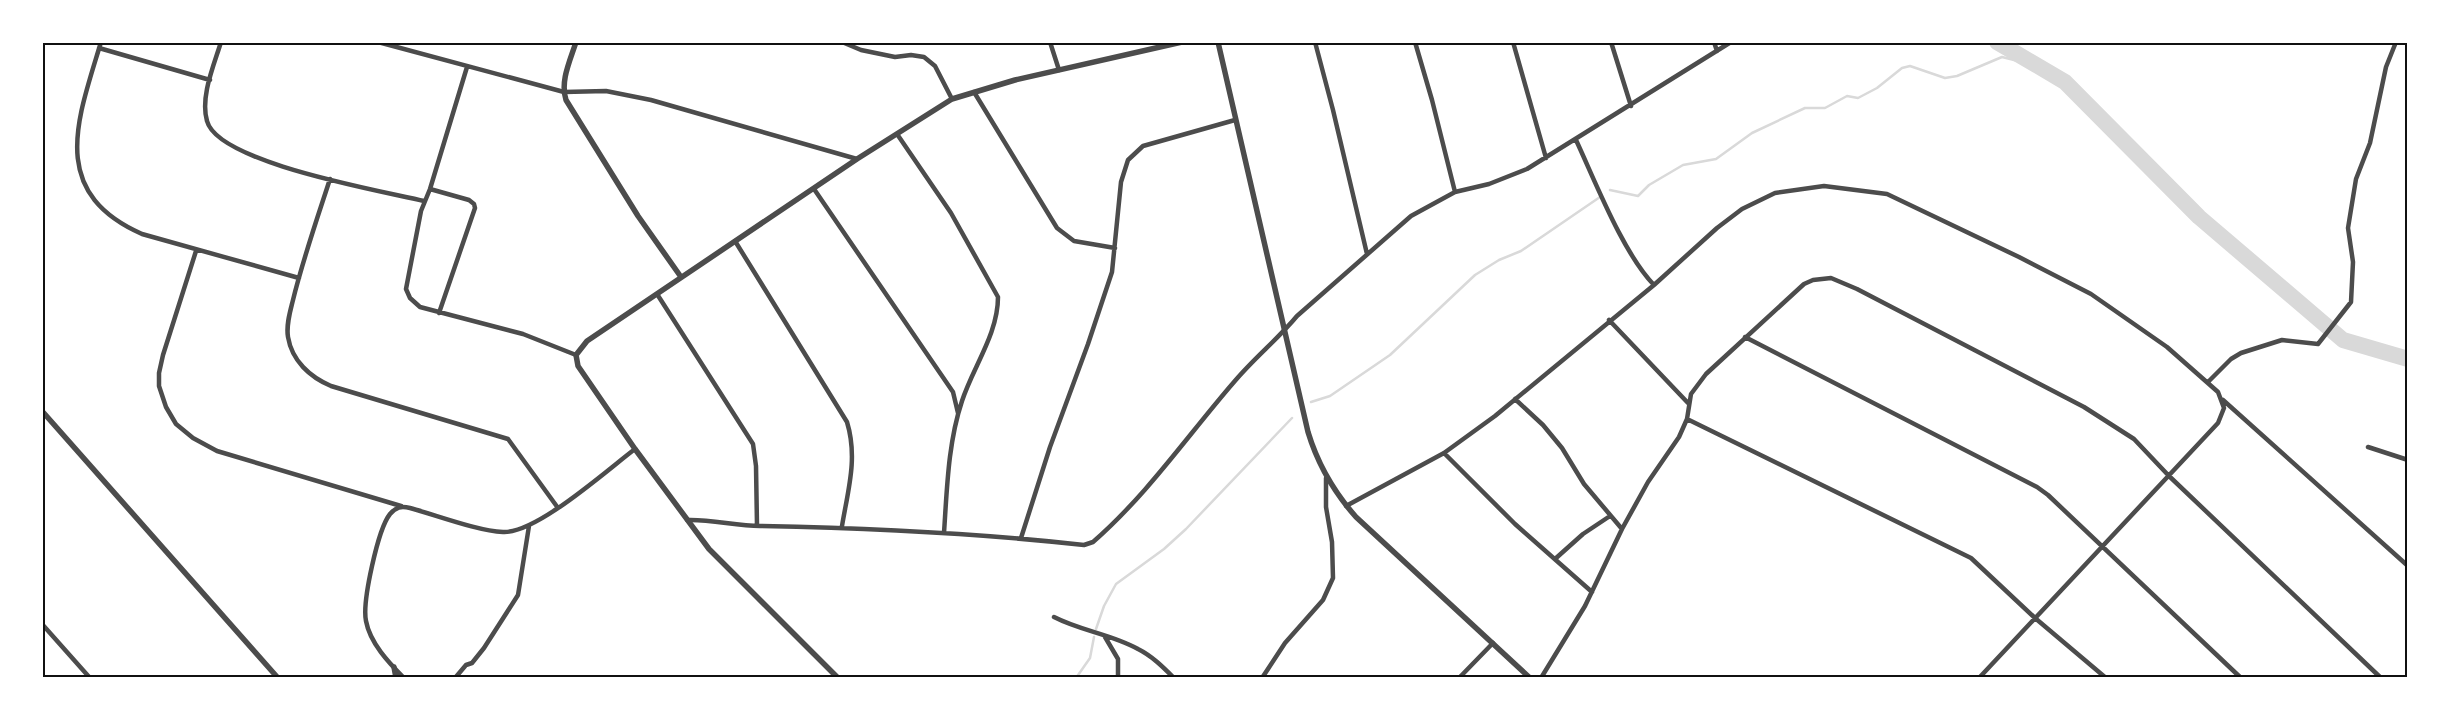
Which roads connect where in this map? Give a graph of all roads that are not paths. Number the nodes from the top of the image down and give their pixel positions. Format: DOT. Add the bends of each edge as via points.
graph roads {
  1 [pos="221,42"];
  2 [pos="378,42"];
  3 [pos="576,42"];
  4 [pos="842,42"];
  5 [pos="1050,42"];
  6 [pos="1182,42"];
  7 [pos="1218,42"];
  8 [pos="1315,42"];
  9 [pos="1415,42"];
  10 [pos="1512,42"];
  11 [pos="1611,42"];
  12 [pos="1714,42"];
  13 [pos="1731,42"];
  14 [pos="2396,42"];
  15 [pos="100,45"];
  16 [pos="1717,51"];
  17 [pos="467,67"];
  18 [pos="1059,70"];
  19 [pos="210,80"];
  20 [pos="564,92"];
  21 [pos="974,92"];
  22 [pos="952,99"];
  23 [pos="1631,106"];
  24 [pos="1235,120"];
  25 [pos="897,134"];
  26 [pos="1576,140"];
  27 [pos="1546,158"];
  28 [pos="857,159"];
  29 [pos="330,179"];
  30 [pos="430,189"];
  31 [pos="814,189"];
  32 [pos="1454,192"];
  33 [pos="424,200"];
  34 [pos="735,241"];
  35 [pos="1115,248"];
  36 [pos="196,251"];
  37 [pos="1367,254"];
  38 [pos="681,277"];
  39 [pos="299,278"];
  40 [pos="1654,285"];
  41 [pos="657,294"];
  42 [pos="439,313"];
  43 [pos="1609,320"];
  44 [pos="1284,332"];
  45 [pos="1745,337"];
  46 [pos="576,354"];
  47 [pos="2208,382"];
  48 [pos="1515,399"];
  49 [pos="2222,399"];
  50 [pos="1688,403"];
  51 [pos="42,411"];
  52 [pos="958,414"];
  53 [pos="1687,419"];
  54 [pos="2368,448"];
  55 [pos="635,449"];
  56 [pos="1444,453"];
  57 [pos="2408,460"];
  58 [pos="2169,476"];
  59 [pos="1326,478"];
  60 [pos="400,506"];
  61 [pos="1346,506"];
  62 [pos="558,508"];
  63 [pos="1610,516"];
  64 [pos="686,520"];
  65 [pos="529,526"];
  66 [pos="757,526"];
  67 [pos="842,526"];
  68 [pos="1622,529"];
  69 [pos="944,533"];
  70 [pos="1021,538"];
  71 [pos="2100,547"];
  72 [pos="1555,559"];
  73 [pos="2408,566"];
  74 [pos="1592,592"];
  75 [pos="1054,617"];
  76 [pos="2035,618"];
  77 [pos="42,624"];
  78 [pos="1105,637"];
  79 [pos="1493,643"];
  80 [pos="394,668"];
  81 [pos="90,678"];
  82 [pos="278,678"];
  83 [pos="396,678"];
  84 [pos="404,678"];
  85 [pos="455,678"];
  86 [pos="838,678"];
  87 [pos="1118,678"];
  88 [pos="1174,678"];
  89 [pos="1262,678"];
  90 [pos="1459,678"];
  91 [pos="1530,678"];
  92 [pos="1541,678"];
  93 [pos="1979,678"];
  94 [pos="2106,678"];
  95 [pos="2240,678"];
  96 [pos="2381,678"];
  1 -- 19 [label="street"];
  2 -- 17 [label="street"];
  3 -- 20 [label="street"];
  4 -- 22 [label="street" via="861,50 895,57 924,57 935,66"];
  5 -- 18 [label="street"];
  6 -- 18 [label="street"];
  7 -- 24 [label="street"];
  8 -- 37 [label="street"];
  9 -- 32 [label="street"];
  10 -- 27 [label="street"];
  11 -- 23 [label="street"];
  12 -- 16 [label="street"];
  13 -- 16 [label="street"];
  14 -- 47 [label="street" via="2386,67 2370,143 2356,179 2348,228 2353,262 2351,302 2318,344 2282,340 2241,353"];
  15 -- 19 [label="street"];
  15 -- 36 [label="street" via="76,130 78,158 88,188 100,207 124,226"];
  16 -- 23 [label="street"];
  17 -- 20 [label="street"];
  17 -- 30 [label="street"];
  18 -- 21 [label="street"];
  19 -- 29 [label="street" via="206,121 218,137 263,159"];
  20 -- 28 [label="street" via="606,91 650,100"];
  20 -- 38 [label="street" via="570,109 605,165"];
  21 -- 22 [label="street"];
  21 -- 35 [label="street" via="1057,228 1074,241"];
  22 -- 25 [label="street"];
  23 -- 26 [label="street"];
  24 -- 35 [label="street" via="1168,137 1136,150 1124,170"];
  24 -- 44 [label="street"];
  25 -- 28 [label="street"];
  25 -- 52 [label="street" via="951,213 998,297 991,331"];
  26 -- 27 [label="street"];
  26 -- 40 [label="street" via="1625,241 1643,274"];
  27 -- 32 [label="street" via="1508,178"];
  28 -- 31 [label="street"];
  29 -- 33 [label="street"];
  29 -- 39 [label="street"];
  30 -- 33 [label="street"];
  30 -- 42 [label="street" via="469,200 475,208"];
  31 -- 34 [label="street"];
  31 -- 52 [label="street" via="952,392"];
  32 -- 37 [label="street" via="1411,216"];
  33 -- 42 [label="street" via="406,288 415,303"];
  34 -- 38 [label="street"];
  34 -- 67 [label="street" via="847,422 853,457"];
  35 -- 70 [label="street" via="1104,299"];
  36 -- 39 [label="street"];
  36 -- 60 [label="street" via="159,373 162,396 176,424 198,442 217,451"];
  37 -- 44 [label="street" via="1297,316"];
  38 -- 41 [label="street"];
  39 -- 62 [label="street" via="289,316 288,337 293,354 309,374 344,391 508,440"];
  40 -- 43 [label="street"];
  40 -- 47 [label="street" via="1716,228 1742,209 1775,193 1824,186 1876,191 1899,198 2091,294 2166,347"];
  41 -- 46 [label="street" via="586,341"];
  41 -- 66 [label="street" via="753,444"];
  42 -- 46 [label="street" via="523,334"];
  43 -- 48 [label="street"];
  43 -- 50 [label="street"];
  44 -- 59 [label="street" via="1308,432"];
  44 -- 70 [label="street" via="1234,381 1144,491 1093,542 1084,545"];
  45 -- 50 [label="street" via="1706,374"];
  45 -- 58 [label="street" via="1804,284 1822,278 1840,281 2084,407 2134,439"];
  45 -- 71 [label="street" via="2037,487"];
  46 -- 55 [label="street" via="578,366"];
  47 -- 49 [label="street"];
  48 -- 56 [label="street"];
  48 -- 63 [label="street" via="1562,448 1584,484"];
  49 -- 58 [label="street" via="2224,408 2218,423"];
  49 -- 73 [label="street"];
  50 -- 53 [label="street"];
  51 -- 82 [label="street"];
  52 -- 69 [label="street"];
  53 -- 68 [label="street"];
  53 -- 76 [label="street" via="1950,547 1984,569"];
  54 -- 57 [label="street"];
  55 -- 62 [label="street"];
  55 -- 64 [label="street"];
  56 -- 61 [label="street"];
  56 -- 72 [label="street"];
  58 -- 71 [label="street"];
  58 -- 96 [label="street"];
  59 -- 61 [label="street"];
  59 -- 89 [label="street" via="1326,507 1334,567 1332,584 1323,600 1275,656"];
  60 -- 65 [label="street" via="496,531 513,532"];
  60 -- 80 [label="street" via="385,521 364,602 366,623 374,642"];
  61 -- 79 [label="street"];
  62 -- 65 [label="street"];
  63 -- 68 [label="street"];
  63 -- 72 [label="street"];
  64 -- 66 [label="street"];
  64 -- 86 [label="street" via="724,565"];
  65 -- 85 [label="street" via="518,595 484,648"];
  66 -- 67 [label="street"];
  67 -- 69 [label="street"];
  68 -- 74 [label="street"];
  69 -- 70 [label="street"];
  71 -- 76 [label="street"];
  71 -- 95 [label="street"];
  72 -- 74 [label="street"];
  74 -- 92 [label="street"];
  75 -- 78 [label="street"];
  76 -- 93 [label="street"];
  76 -- 94 [label="street"];
  77 -- 81 [label="street"];
  78 -- 87 [label="street" via="1118,659"];
  78 -- 88 [label="street" via="1137,648"];
  79 -- 90 [label="street"];
  79 -- 91 [label="street"];
  80 -- 83 [label="street"];
  80 -- 84 [label="street"];
}
